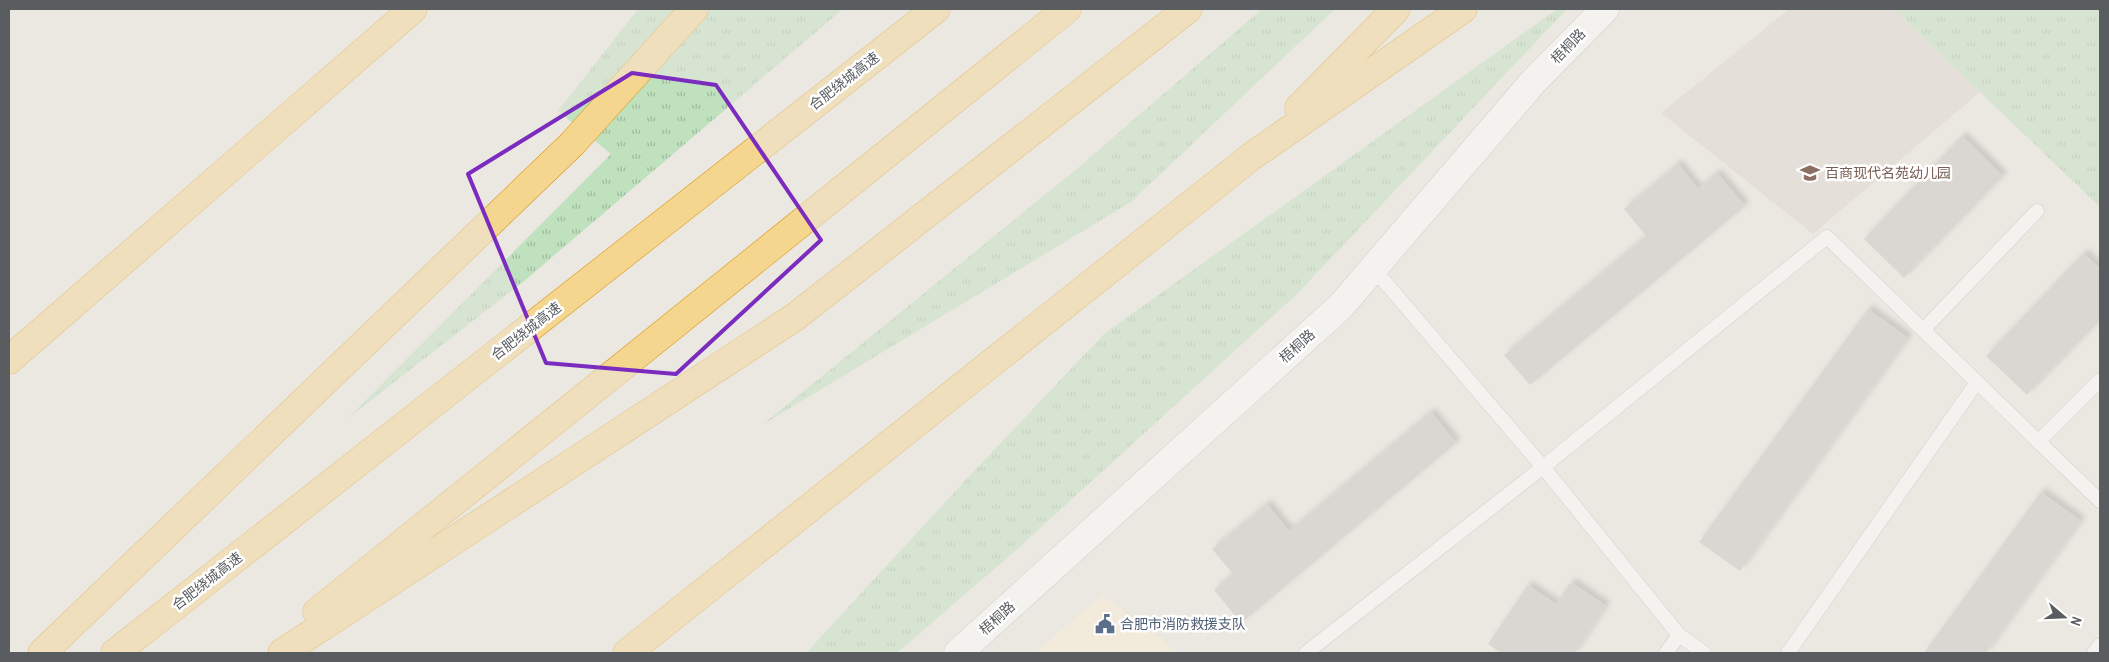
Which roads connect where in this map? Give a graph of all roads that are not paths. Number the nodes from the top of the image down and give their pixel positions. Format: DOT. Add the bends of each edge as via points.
graph roads {
  1 [pos="413,9"];
  2 [pos="694,9"];
  3 [pos="936,9"];
  4 [pos="1067,9"];
  5 [pos="1188,9"];
  6 [pos="1396,9"];
  7 [pos="1463,9"];
  8 [pos="1605,9"];
  9 [pos="1252,156"];
  10 [pos="2038,211"];
  11 [pos="1373,268"];
  12 [pos="1923,330"];
  13 [pos="9,360"];
  14 [pos="2100,380"];
  15 [pos="1977,382"];
  16 [pos="2038,442"];
  17 [pos="1543,467"];
  18 [pos="2100,501"];
  19 [pos="1679,635"];
  20 [pos="2100,645"];
  21 [pos="42,653"];
  22 [pos="115,653"];
  23 [pos="265,653"];
  24 [pos="282,653"];
  25 [pos="627,653"];
  26 [pos="958,653"];
  27 [pos="1306,653"];
  28 [pos="1666,653"];
  29 [pos="1704,653"];
  30 [pos="1788,653"];
  31 [pos="2094,653"];
  1 -- 13 [label="highway"];
  2 -- 21 [label="highway" via="572,144"];
  3 -- 22 [label="highway, 合肥绕城高速"];
  4 -- 23 [label="highway"];
  5 -- 24 [label="highway" via="795,317"];
  6 -- 9 [label="highway"];
  7 -- 9 [label="highway"];
  8 -- 11 [label="street, 梧桐路" via="1533,82"];
  9 -- 25 [label="highway"];
  10 -- 12 [label="lane"];
  11 -- 17 [label="lane"];
  11 -- 26 [label="street, 梧桐路" via="1341,306"];
  12 -- 15 [label="lane"];
  12 -- 17 [label="lane" via="1827,237"];
  14 -- 16 [label="lane"];
  15 -- 16 [label="lane"];
  15 -- 30 [label="lane"];
  16 -- 18 [label="lane"];
  17 -- 19 [label="lane"];
  17 -- 27 [label="lane"];
  19 -- 28 [label="lane"];
  19 -- 29 [label="lane"];
  20 -- 31 [label="lane"];
}
